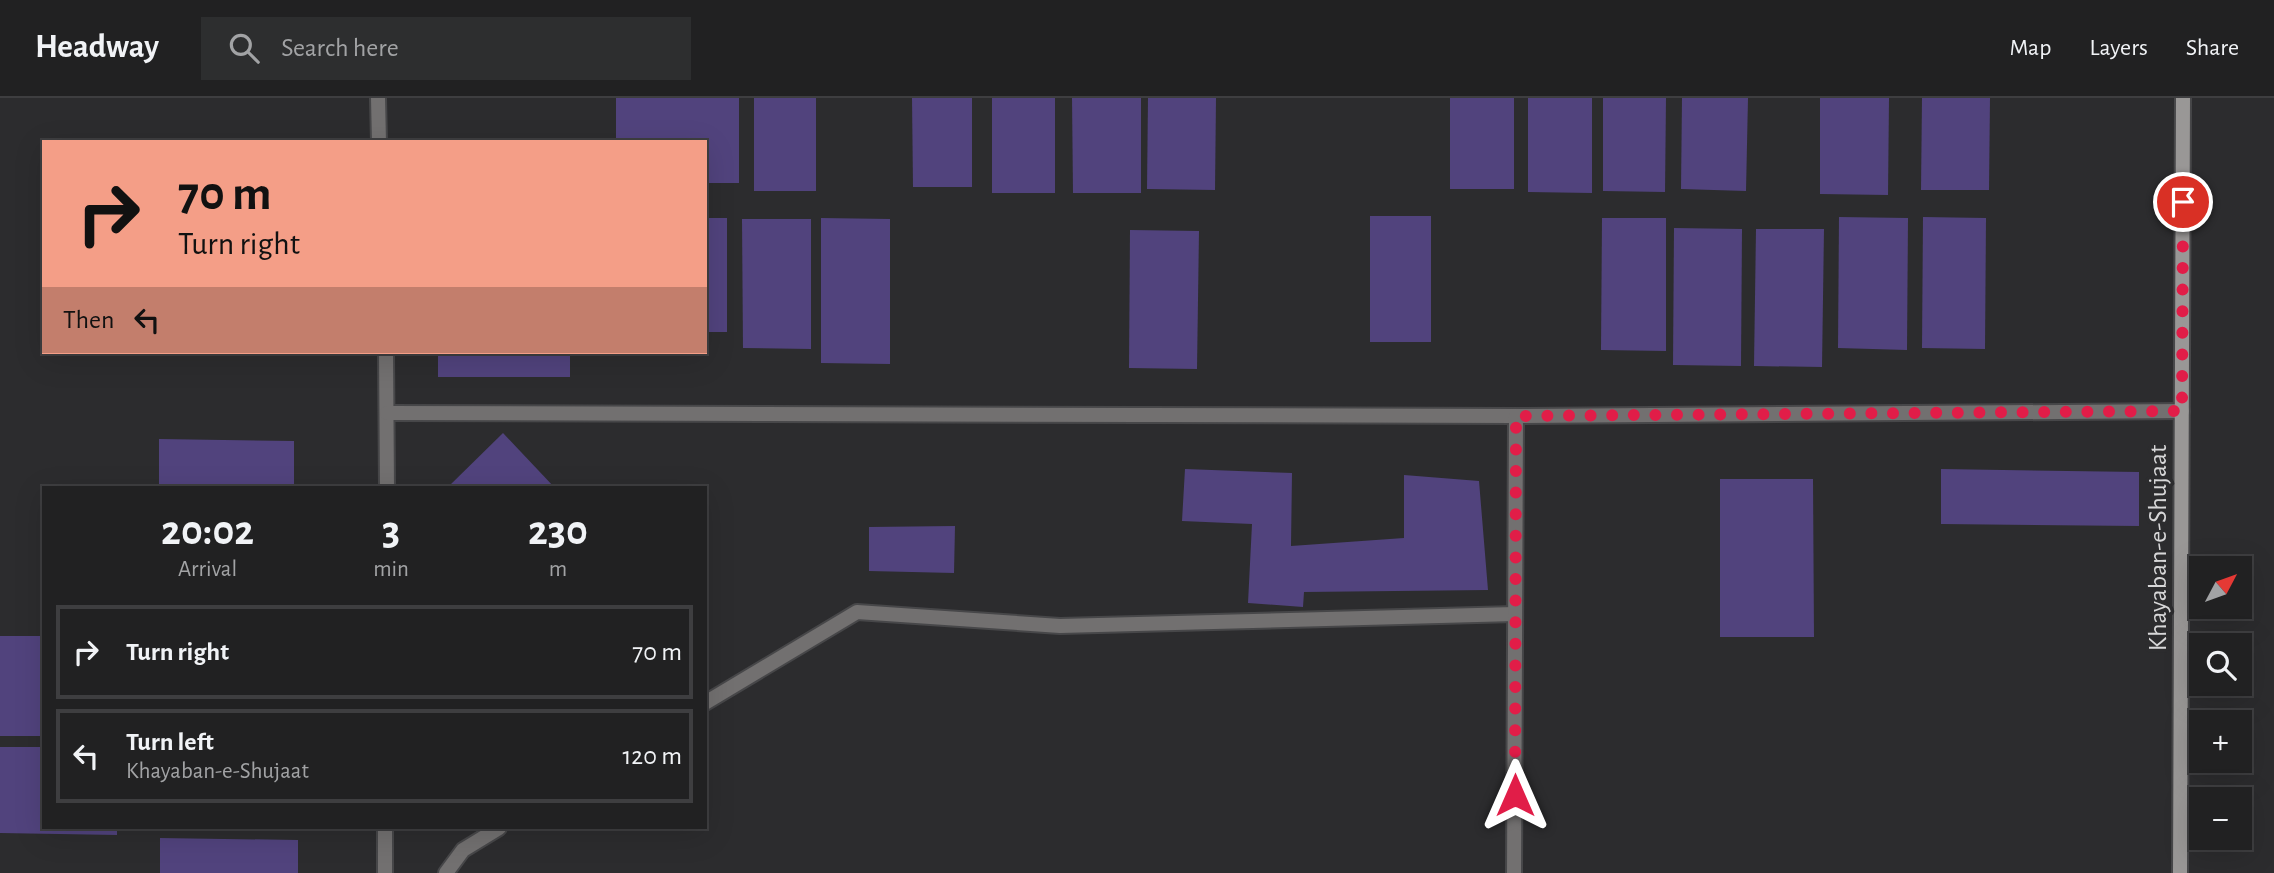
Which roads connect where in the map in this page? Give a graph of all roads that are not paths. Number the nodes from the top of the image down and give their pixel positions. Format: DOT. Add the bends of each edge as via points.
graph roads {
  1 [pos="378,98"];
  2 [pos="2183,98"];
  3 [pos="379,140"];
  4 [pos="386,354"];
  5 [pos="2182,411"];
  6 [pos="387,413"];
  7 [pos="1516,416"];
  8 [pos="387,486"];
  9 [pos="1515,614"];
  10 [pos="707,703"];
  11 [pos="385,829"];
  12 [pos="497,829"];
  13 [pos="384,873"];
  14 [pos="446,873"];
  15 [pos="1514,873"];
  16 [pos="2180,873"];
  1 -- 3 [label="street"];
  2 -- 5 [label="main road, Khayaban-e-Shujaat"];
  4 -- 6 [label="street"];
  5 -- 7 [label="street"];
  5 -- 16 [label="main road, Khayaban-e-Shujaat"];
  6 -- 7 [label="street"];
  6 -- 8 [label="street"];
  7 -- 9 [label="street"];
  9 -- 10 [label="street" via="1060,626 858,612"];
  9 -- 15 [label="street"];
  11 -- 13 [label="street"];
  12 -- 14 [label="street" via="463,850"];
}
